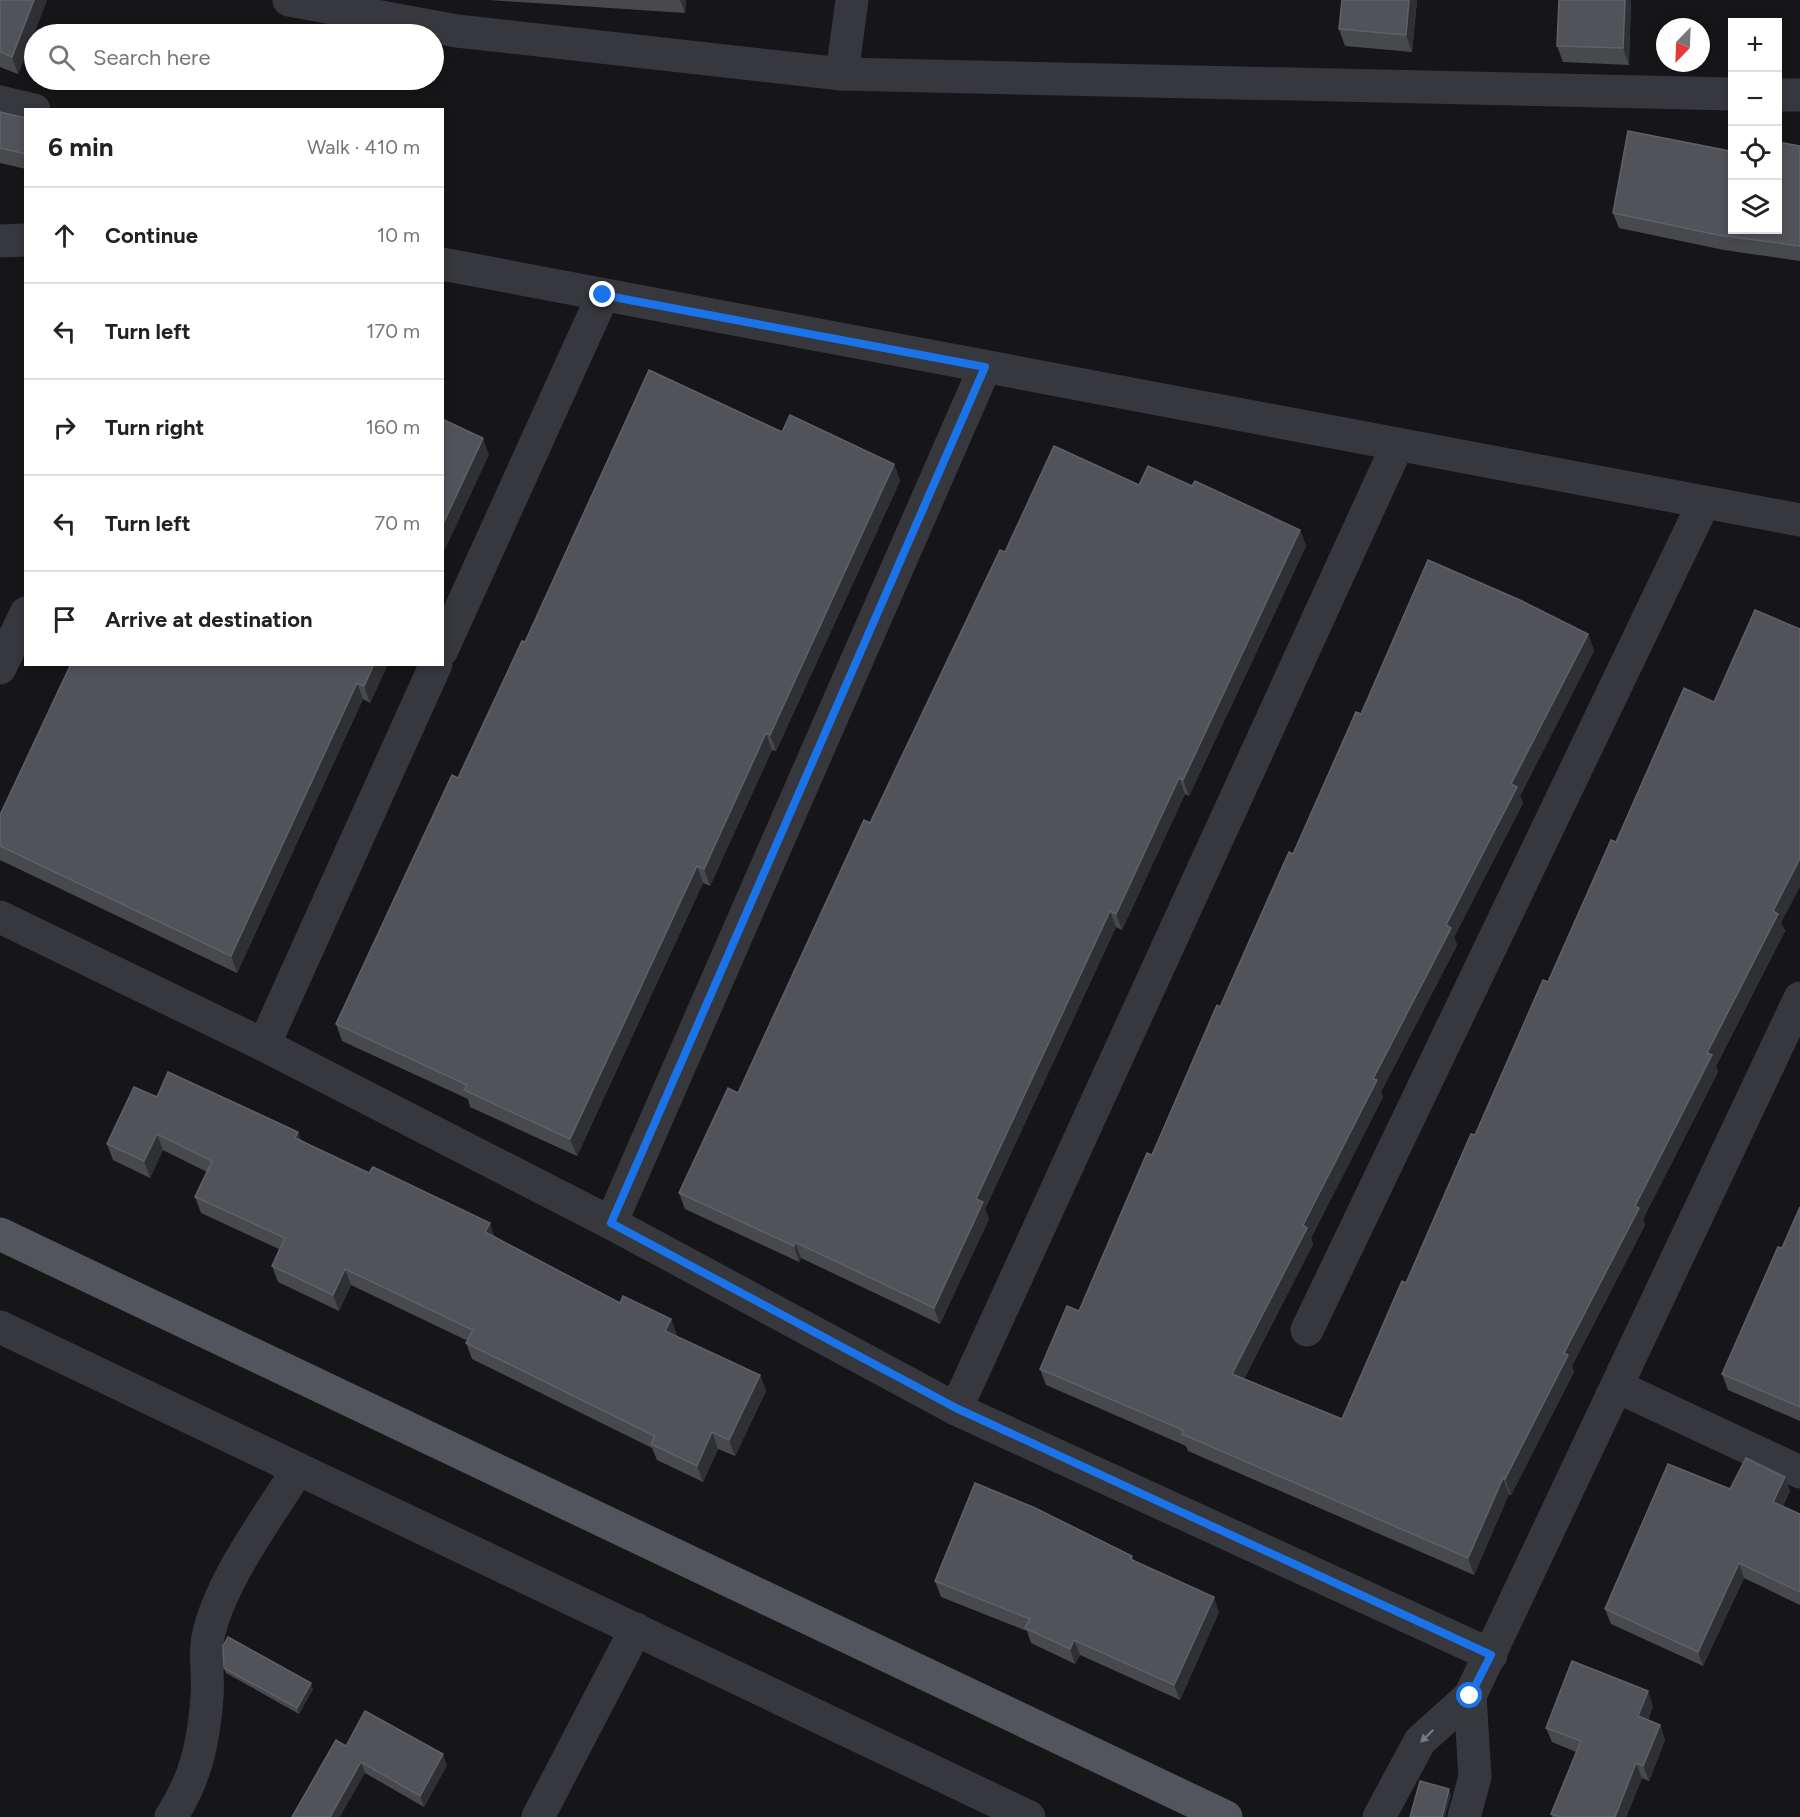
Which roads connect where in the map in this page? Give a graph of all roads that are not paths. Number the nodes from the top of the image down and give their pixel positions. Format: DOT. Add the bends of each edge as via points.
graph roads {
  1 [pos="288,0"];
  2 [pos="852,0"];
  3 [pos="419,24"];
  4 [pos="444,29"];
  5 [pos="842,74"];
  6 [pos="1728,94"];
  7 [pos="1782,95"];
  8 [pos="1800,95"];
  9 [pos="0,102"];
  10 [pos="26,108"];
  11 [pos="24,240"];
  12 [pos="0,242"];
  13 [pos="444,264"];
  14 [pos="603,295"];
  15 [pos="985,367"];
  16 [pos="1398,444"];
  17 [pos="1704,502"];
  18 [pos="1800,520"];
  19 [pos="24,617"];
  20 [pos="444,646"];
  21 [pos="435,666"];
  22 [pos="0,668"];
  23 [pos="0,917"];
  24 [pos="1800,998"];
  25 [pos="264,1045"];
  26 [pos="611,1223"];
  27 [pos="0,1234"];
  28 [pos="0,1327"];
  29 [pos="1307,1330"];
  30 [pos="1618,1387"];
  31 [pos="956,1408"];
  32 [pos="298,1468"];
  33 [pos="1800,1472"];
  34 [pos="636,1629"];
  35 [pos="1491,1655"];
  36 [pos="1470,1696"];
  37 [pos="171,1817"];
  38 [pos="538,1817"];
  39 [pos="1029,1817"];
  40 [pos="1226,1817"];
  41 [pos="1379,1817"];
  42 [pos="1464,1817"];
  1 -- 3 [label="street"];
  2 -- 5 [label="street"];
  4 -- 5 [label="street"];
  5 -- 6 [label="street"];
  7 -- 8 [label="street"];
  9 -- 10 [label="street"];
  11 -- 12 [label="street"];
  13 -- 14 [label="street"];
  14 -- 15 [label="street"];
  14 -- 20 [label="street"];
  15 -- 16 [label="street"];
  15 -- 26 [label="street"];
  16 -- 17 [label="street"];
  16 -- 31 [label="street"];
  17 -- 18 [label="street"];
  17 -- 29 [label="street"];
  19 -- 22 [label="street"];
  21 -- 25 [label="street"];
  23 -- 25 [label="street"];
  24 -- 30 [label="street"];
  25 -- 26 [label="street"];
  26 -- 31 [label="street"];
  27 -- 40 [label="main road"];
  28 -- 32 [label="street"];
  30 -- 33 [label="street"];
  30 -- 35 [label="street"];
  31 -- 35 [label="street"];
  32 -- 34 [label="street"];
  32 -- 37 [label="street" via="220,1597 208,1639 200,1755 184,1797"];
  34 -- 38 [label="street"];
  34 -- 39 [label="street"];
  35 -- 36 [label="street"];
  36 -- 41 [label="street, one-way" via="1420,1741"];
  36 -- 42 [label="street" via="1475,1777"];
}
